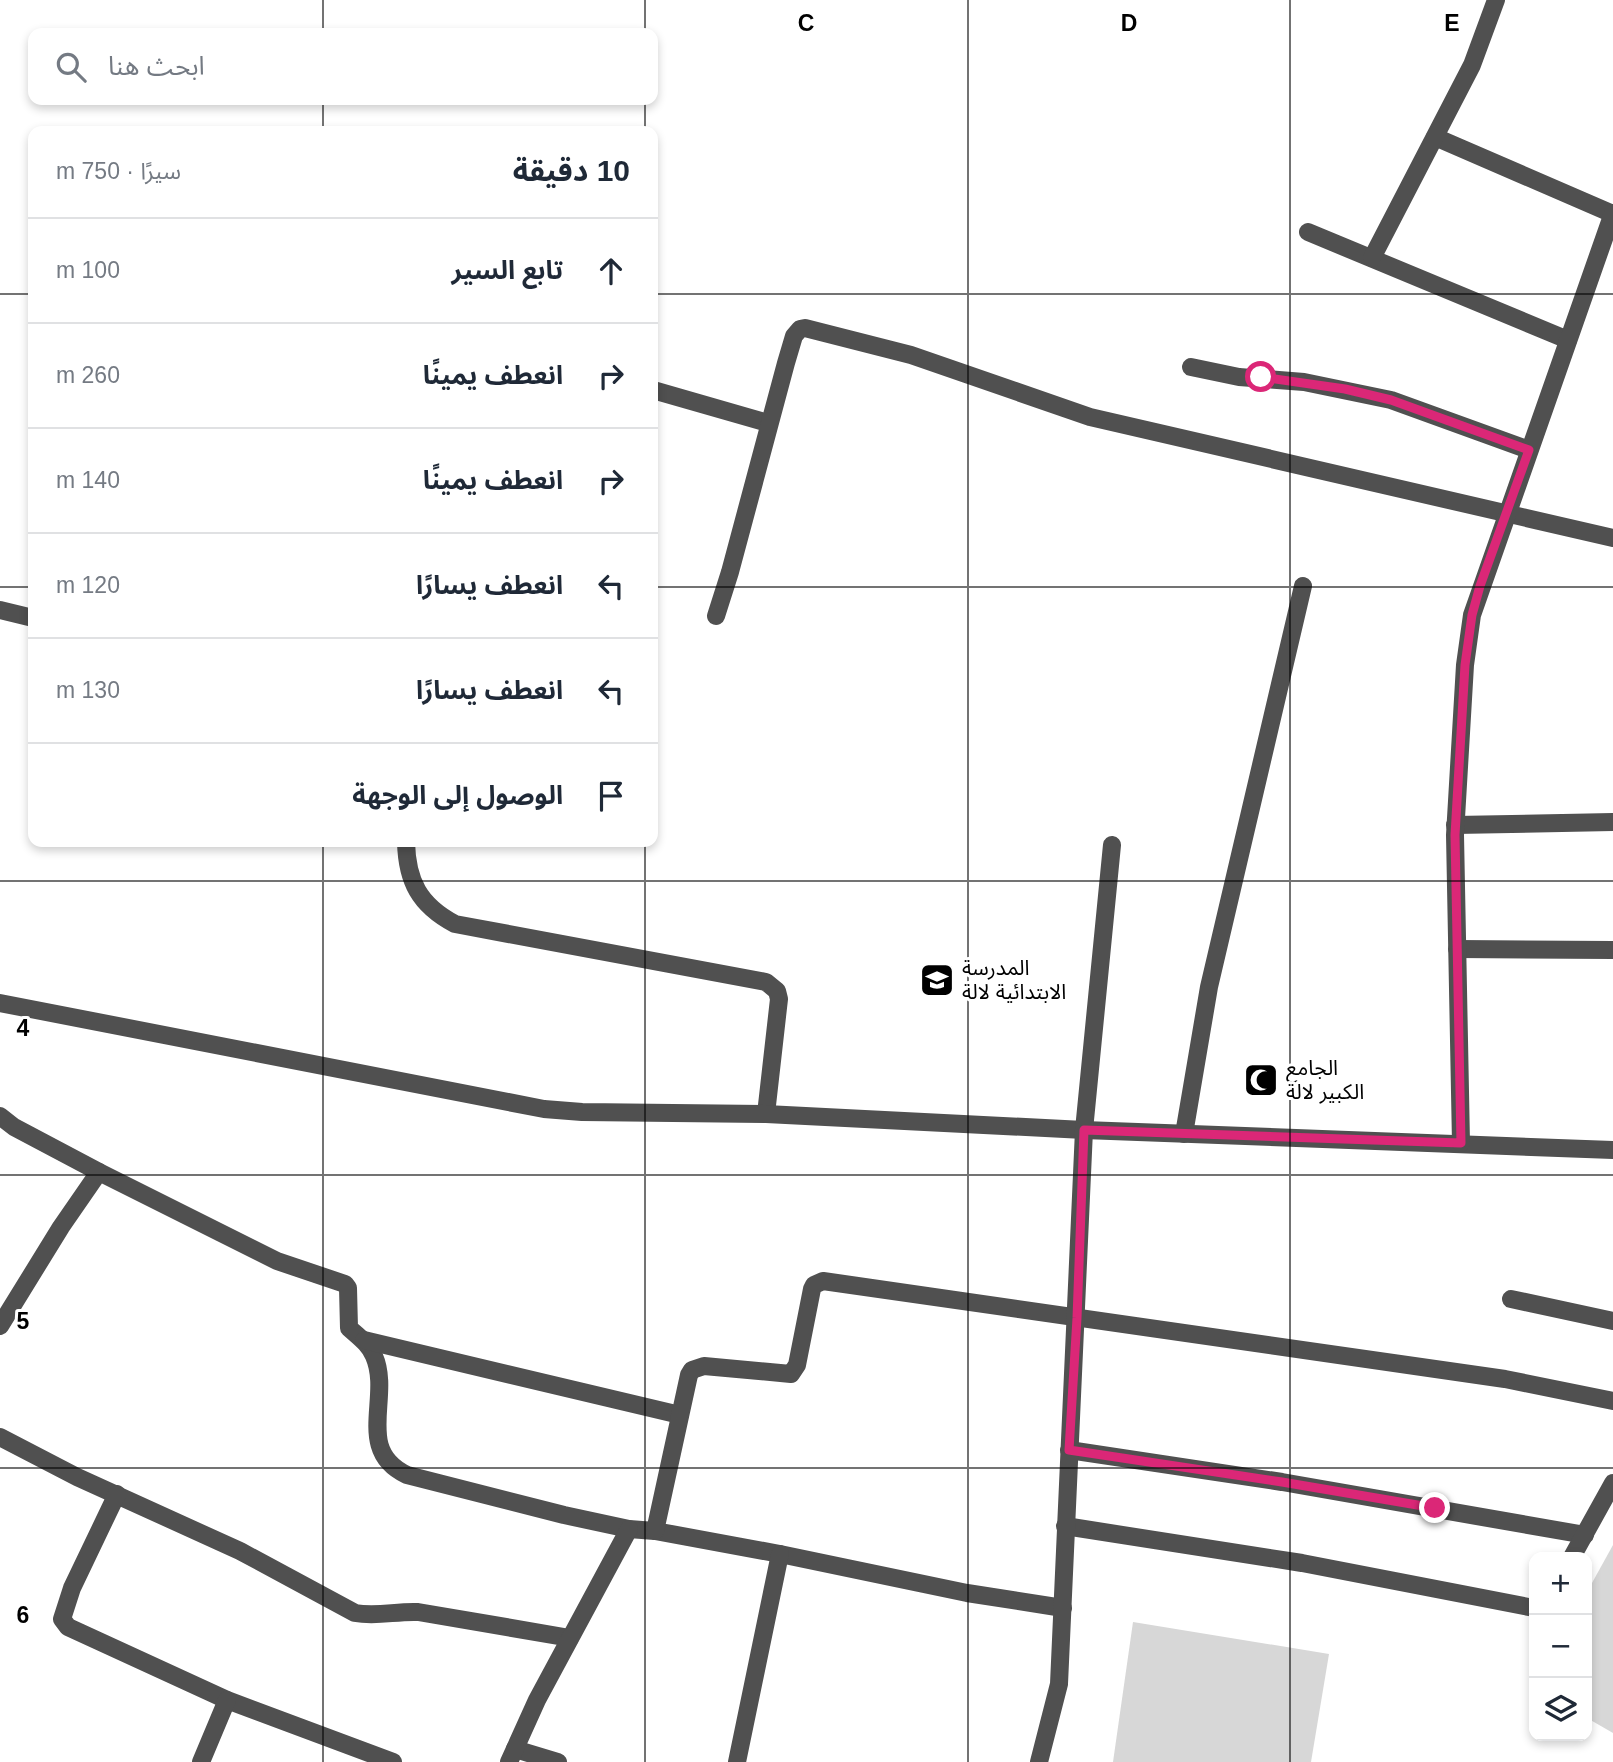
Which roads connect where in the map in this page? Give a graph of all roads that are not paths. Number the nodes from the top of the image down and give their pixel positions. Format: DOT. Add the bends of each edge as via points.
graph roads {
  1 [pos="1496,0"];
  2 [pos="1435,137"];
  3 [pos="1613,214"];
  4 [pos="1308,232"];
  5 [pos="1371,258"];
  6 [pos="1568,340"];
  7 [pos="1191,367"];
  8 [pos="658,391"];
  9 [pos="768,422"];
  10 [pos="1529,450"];
  11 [pos="1506,514"];
  12 [pos="1613,538"];
  13 [pos="1303,586"];
  14 [pos="0,610"];
  15 [pos="716,615"];
  16 [pos="28,617"];
  17 [pos="1613,822"];
  18 [pos="1455,825"];
  19 [pos="1112,845"];
  20 [pos="406,847"];
  21 [pos="1457,949"];
  22 [pos="1613,950"];
  23 [pos="0,1003"];
  24 [pos="766,1114"];
  25 [pos="0,1116"];
  26 [pos="1084,1130"];
  27 [pos="1184,1134"];
  28 [pos="1461,1143"];
  29 [pos="1613,1150"];
  30 [pos="99,1172"];
  31 [pos="1511,1299"];
  32 [pos="1077,1318"];
  33 [pos="1613,1321"];
  34 [pos="0,1326"];
  35 [pos="364,1340"];
  36 [pos="1613,1401"];
  37 [pos="680,1415"];
  38 [pos="0,1437"];
  39 [pos="1069,1450"];
  40 [pos="1613,1483"];
  41 [pos="117,1494"];
  42 [pos="1065,1525"];
  43 [pos="629,1529"];
  44 [pos="655,1531"];
  45 [pos="1585,1535"];
  46 [pos="1575,1552"];
  47 [pos="780,1554"];
  48 [pos="1529,1607"];
  49 [pos="1063,1608"];
  50 [pos="570,1638"];
  51 [pos="227,1700"];
  52 [pos="512,1756"];
  53 [pos="201,1762"];
  54 [pos="393,1762"];
  55 [pos="558,1762"];
  56 [pos="737,1762"];
  57 [pos="1039,1762"];
  1 -- 2 [label="street" via="1472,65"];
  2 -- 3 [label="street"];
  2 -- 5 [label="street"];
  3 -- 6 [label="street"];
  4 -- 5 [label="street"];
  5 -- 6 [label="street"];
  6 -- 10 [label="street"];
  7 -- 10 [label="street" via="1317,384 1391,400"];
  8 -- 9 [label="street"];
  9 -- 11 [label="street" via="794,336 805,328 911,355 1090,417"];
  9 -- 15 [label="street"];
  10 -- 11 [label="street"];
  11 -- 12 [label="street"];
  11 -- 18 [label="street" via="1472,615"];
  13 -- 27 [label="street" via="1209,987"];
  14 -- 16 [label="street"];
  17 -- 18 [label="street"];
  18 -- 21 [label="street"];
  19 -- 26 [label="street"];
  20 -- 24 [label="street" via="413,884 435,912 455,924 772,985 779,999"];
  21 -- 22 [label="street"];
  21 -- 28 [label="street"];
  23 -- 24 [label="street" via="544,1109"];
  24 -- 26 [label="street"];
  25 -- 30 [label="street"];
  26 -- 27 [label="street"];
  26 -- 32 [label="street"];
  27 -- 28 [label="street"];
  28 -- 29 [label="street"];
  30 -- 34 [label="street"];
  30 -- 35 [label="street" via="277,1261 345,1284 349,1328"];
  31 -- 33 [label="street"];
  32 -- 36 [label="street" via="1505,1379"];
  32 -- 37 [label="street" via="823,1281 812,1289 794,1371 784,1375 698,1367 689,1375"];
  32 -- 39 [label="street"];
  35 -- 37 [label="street"];
  35 -- 43 [label="street" via="375,1357 379,1383 378,1442 398,1471"];
  37 -- 44 [label="street"];
  38 -- 41 [label="street"];
  39 -- 42 [label="street"];
  39 -- 45 [label="street"];
  40 -- 45 [label="street"];
  41 -- 50 [label="street" via="240,1551 355,1613 418,1612"];
  41 -- 51 [label="street" via="72,1588 63,1622 78,1634"];
  42 -- 48 [label="street" via="1302,1563"];
  42 -- 49 [label="street"];
  43 -- 44 [label="street"];
  43 -- 50 [label="street"];
  44 -- 47 [label="street"];
  45 -- 46 [label="street"];
  47 -- 49 [label="street"];
  47 -- 56 [label="street"];
  49 -- 57 [label="street" via="1059,1684"];
  50 -- 52 [label="street"];
  51 -- 53 [label="street"];
  51 -- 54 [label="street"];
  52 -- 55 [label="street"];
}
